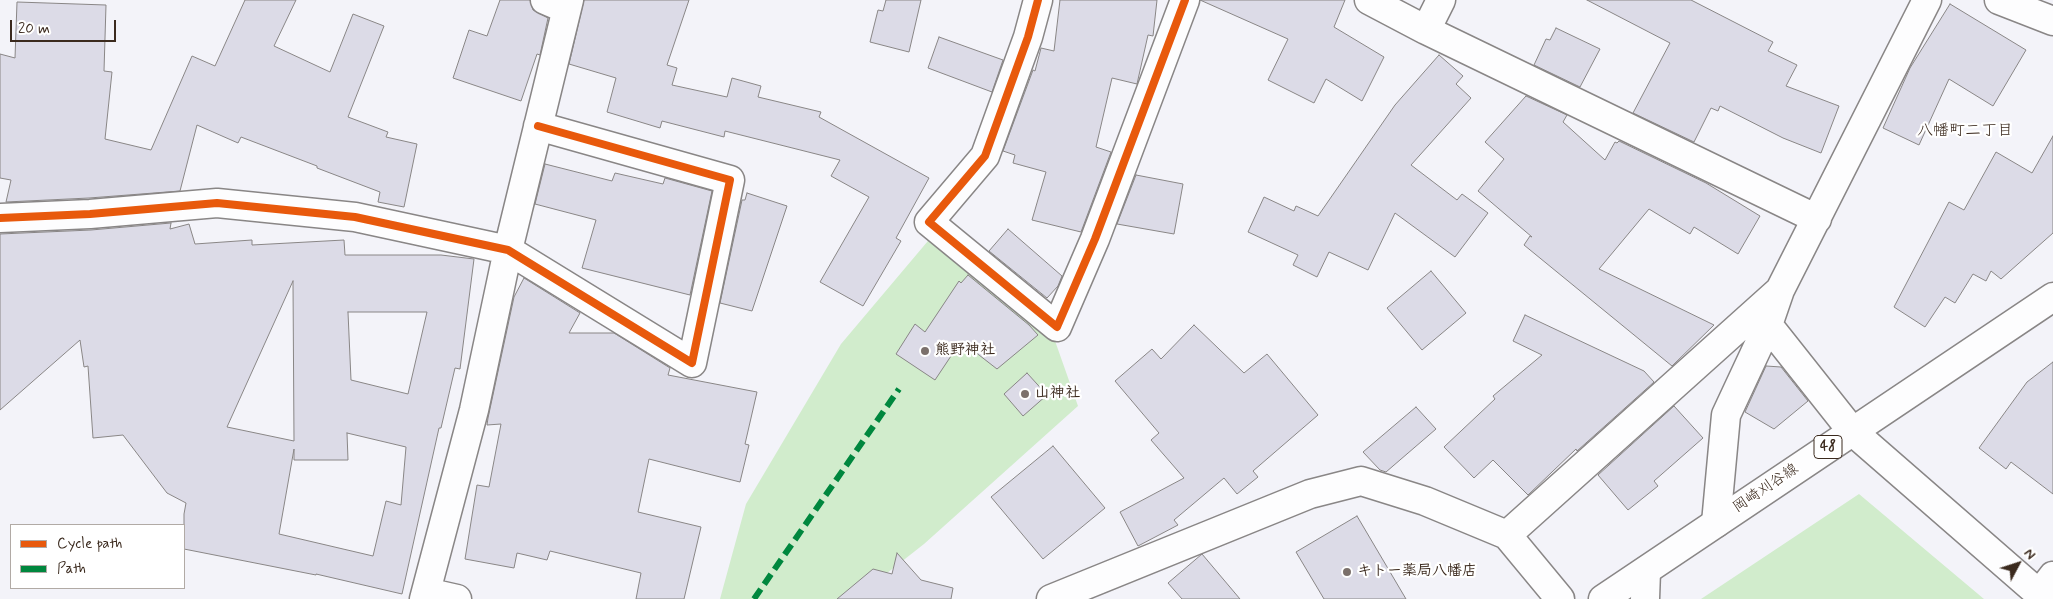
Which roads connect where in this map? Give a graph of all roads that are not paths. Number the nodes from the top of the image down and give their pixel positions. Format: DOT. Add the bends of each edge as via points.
graph roads {
  1 [pos="1038,0"];
  2 [pos="1185,0"];
  3 [pos="1369,0"];
  4 [pos="1442,0"];
  5 [pos="1927,0"];
  6 [pos="1999,0"];
  7 [pos="560,3"];
  8 [pos="2053,21"];
  9 [pos="1426,30"];
  10 [pos="538,126"];
  11 [pos="0,218"];
  12 [pos="1817,219"];
  13 [pos="508,250"];
  14 [pos="1780,290"];
  15 [pos="2053,297"];
  16 [pos="1768,326"];
  17 [pos="1852,431"];
  18 [pos="1716,523"];
  19 [pos="1507,535"];
  20 [pos="1646,571"];
  21 [pos="2046,590"];
  22 [pos="425,595"];
  23 [pos="458,599"];
  24 [pos="1051,599"];
  25 [pos="1560,599"];
  26 [pos="1603,599"];
  27 [pos="1645,599"];
  1 -- 2 [label="street" via="985,156 929,222 1057,328 1095,239"];
  3 -- 9 [label="street"];
  4 -- 9 [label="street"];
  5 -- 12 [label="street"];
  6 -- 8 [label="street"];
  7 -- 10 [label="street"];
  9 -- 12 [label="street"];
  10 -- 13 [label="street"];
  10 -- 13 [label="street" via="730,180 692,363"];
  11 -- 13 [label="street" via="217,203 354,217"];
  12 -- 14 [label="street"];
  13 -- 22 [label="street" via="474,410"];
  14 -- 16 [label="street"];
  14 -- 19 [label="street"];
  15 -- 17 [label="street, 岡崎刈谷線 / 48"];
  16 -- 17 [label="street"];
  16 -- 18 [label="street" via="1726,415"];
  17 -- 18 [label="street, 岡崎刈谷線 / 48"];
  17 -- 21 [label="street"];
  18 -- 20 [label="street, 岡崎刈谷線 / 48"];
  19 -- 24 [label="street" via="1425,501 1361,481 1310,494"];
  19 -- 25 [label="street"];
  20 -- 26 [label="street, 岡崎刈谷線 / 48"];
  20 -- 27 [label="street"];
  22 -- 23 [label="street"];
}
